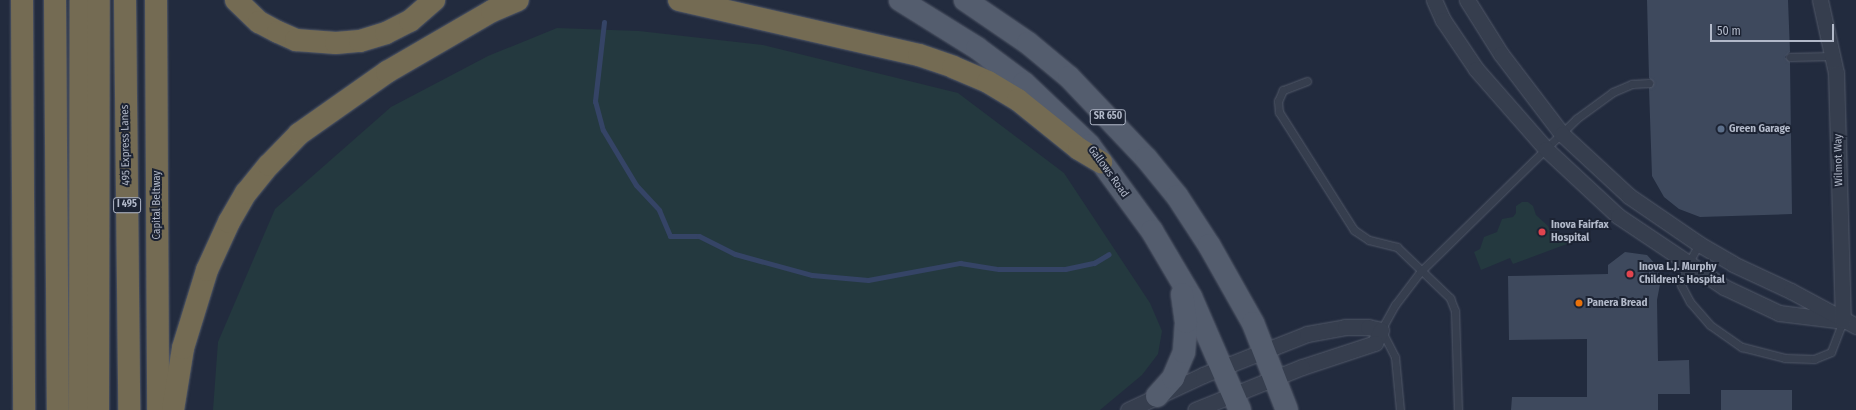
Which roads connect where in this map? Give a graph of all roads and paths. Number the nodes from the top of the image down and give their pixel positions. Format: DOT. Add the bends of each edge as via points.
graph roads {
  1 [pos="22,0"];
  2 [pos="55,0"];
  3 [pos="81,0"];
  4 [pos="99,0"];
  5 [pos="124,0"];
  6 [pos="156,0"];
  7 [pos="236,0"];
  8 [pos="434,0"];
  9 [pos="518,0"];
  10 [pos="679,0"];
  11 [pos="900,0"];
  12 [pos="965,0"];
  13 [pos="1434,0"];
  14 [pos="1467,0"];
  15 [pos="1820,0"];
  16 [pos="1832,56"];
  17 [pos="1790,57"];
  18 [pos="1307,81"];
  19 [pos="1649,83"];
  20 [pos="1562,134"];
  21 [pos="1546,149"];
  22 [pos="1101,162"];
  23 [pos="1699,244"];
  24 [pos="1688,264"];
  25 [pos="1420,272"];
  26 [pos="1179,279"];
  27 [pos="1849,324"];
  28 [pos="1381,330"];
  29 [pos="1265,350"];
  30 [pos="1223,367"];
  31 [pos="1276,377"];
  32 [pos="1157,396"];
  33 [pos="1237,402"];
  34 [pos="24,410"];
  35 [pos="58,410"];
  36 [pos="80,410"];
  37 [pos="98,410"];
  38 [pos="128,410"];
  39 [pos="158,410"];
  40 [pos="173,410"];
  41 [pos="1128,410"];
  42 [pos="1195,410"];
  43 [pos="1287,410"];
  44 [pos="1400,410"];
  45 [pos="1458,410"];
  1 -- 34 [label="highway"];
  2 -- 35 [label="highway"];
  3 -- 36 [label="highway"];
  4 -- 37 [label="highway"];
  5 -- 38 [label="highway, 495 Express Lanes / I 495"];
  6 -- 39 [label="highway, Capital Beltway / I 495"];
  7 -- 8 [label="highway" via="259,22 278,32 302,41 336,43 360,42 386,34 410,21"];
  9 -- 40 [label="highway" via="492,11 387,72 299,134 269,165 246,193 229,222 207,270 183,348"];
  10 -- 22 [label="highway" via="919,55 953,67 988,82 1018,100 1079,149"];
  11 -- 22 [label="main road, Gallows Road / SR 650" via="977,48 1024,83 1089,145"];
  12 -- 29 [label="main road, SR 650" via="1028,43 1069,77 1146,158 1177,196 1209,245"];
  13 -- 21 [label="street" via="1443,20 1476,69"];
  14 -- 20 [label="street" via="1501,54"];
  15 -- 16 [label="street, Wilmot Way"];
  16 -- 17 [label="lane"];
  16 -- 27 [label="street, Wilmot Way" via="1836,74"];
  18 -- 25 [label="lane" via="1284,90 1278,101 1285,122 1354,230 1369,240 1397,247"];
  19 -- 20 [label="lane" via="1632,84 1613,92 1576,119"];
  20 -- 21 [label="lane"];
  20 -- 23 [label="street" via="1629,196"];
  21 -- 24 [label="street" via="1618,216"];
  21 -- 25 [label="lane"];
  22 -- 26 [label="main road, Gallows Road / SR 650" via="1152,231"];
  23 -- 24 [label="lane"];
  23 -- 27 [label="street"];
  24 -- 27 [label="street" via="1724,287 1779,313"];
  24 -- 27 [label="lane" via="1681,285 1690,302 1710,326 1742,347 1785,358 1814,359 1831,352"];
  25 -- 28 [label="lane" via="1395,304"];
  25 -- 45 [label="lane" via="1450,298 1455,311"];
  26 -- 30 [label="main road, Gallows Road / SR 650" via="1204,324"];
  26 -- 32 [label="main road" via="1186,322 1184,352 1173,378"];
  28 -- 29 [label="street" via="1368,327 1338,328 1307,334"];
  28 -- 31 [label="street" via="1375,343"];
  28 -- 44 [label="lane" via="1395,357"];
  29 -- 30 [label="street"];
  29 -- 31 [label="main road, SR 650"];
  30 -- 32 [label="street"];
  30 -- 33 [label="main road, Gallows Road / SR 650"];
  31 -- 33 [label="street"];
  31 -- 43 [label="main road, SR 650"];
  32 -- 41 [label="street"];
  33 -- 42 [label="street"];
}
